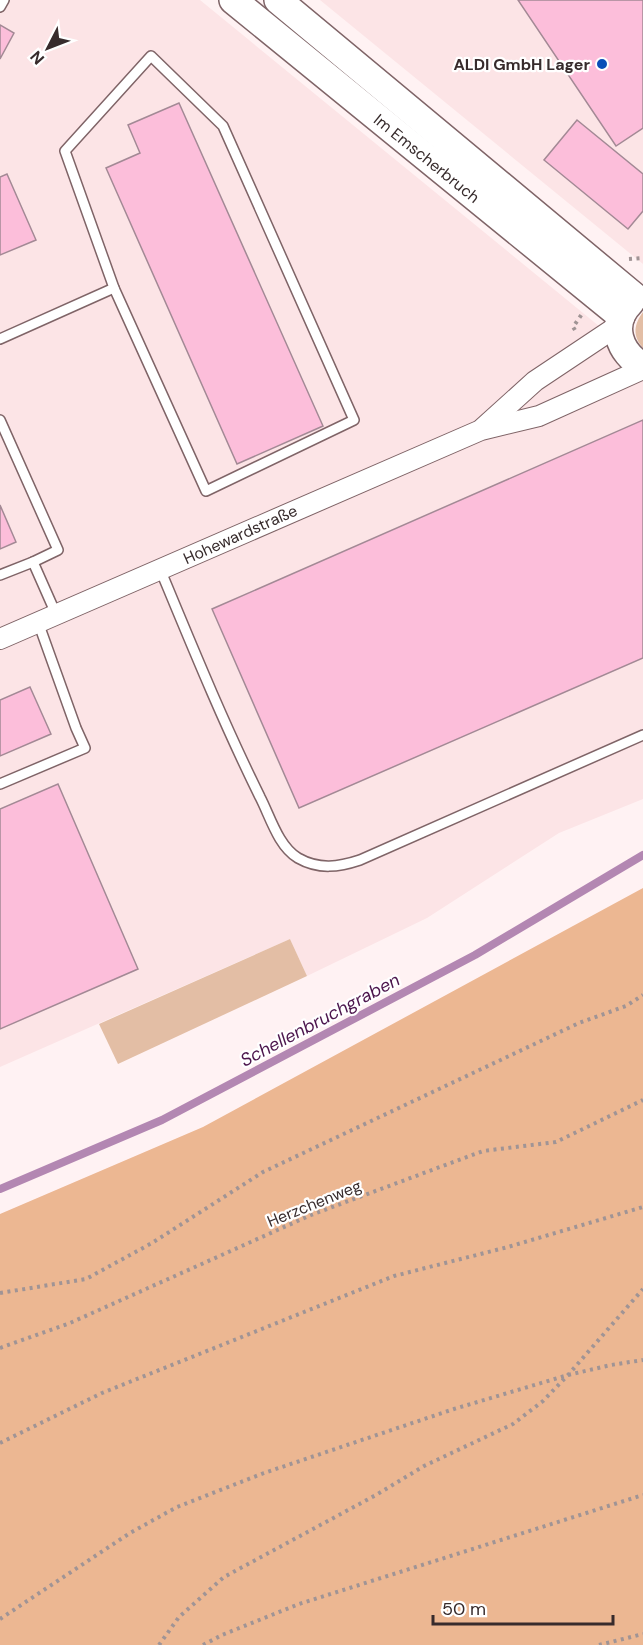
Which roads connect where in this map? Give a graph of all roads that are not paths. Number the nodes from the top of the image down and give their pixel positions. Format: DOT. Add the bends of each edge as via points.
graph roads {
  1 [pos="4,0"];
  2 [pos="233,0"];
  3 [pos="278,0"];
  4 [pos="0,7"];
  5 [pos="114,288"];
  6 [pos="630,308"];
  7 [pos="0,339"];
  8 [pos="643,368"];
  9 [pos="0,420"];
  10 [pos="481,430"];
  11 [pos="33,562"];
  12 [pos="160,569"];
  13 [pos="0,575"];
  14 [pos="56,614"];
  15 [pos="38,622"];
  16 [pos="0,639"];
  17 [pos="643,735"];
  18 [pos="0,784"];
  1 -- 4 [label="lane"];
  2 -- 6 [label="main road, Im Emscherbruch"];
  3 -- 6 [label="main road, Im Emscherbruch"];
  5 -- 5 [label="lane" via="206,491 354,420 223,126 151,56 65,151"];
  5 -- 7 [label="lane"];
  6 -- 8 [label="main road" via="620,339 625,352"];
  6 -- 10 [label="street, Hohewardstraße" via="535,381"];
  8 -- 10 [label="street, Hohewardstraße" via="539,416"];
  9 -- 11 [label="lane" via="58,550"];
  10 -- 12 [label="street, Hohewardstraße"];
  11 -- 13 [label="lane"];
  11 -- 14 [label="lane"];
  12 -- 14 [label="street, Hohewardstraße"];
  12 -- 17 [label="lane" via="240,756 284,845 298,858 322,867 360,860"];
  14 -- 15 [label="street, Hohewardstraße"];
  15 -- 16 [label="street, Hohewardstraße"];
  15 -- 18 [label="lane" via="85,748"];
}
